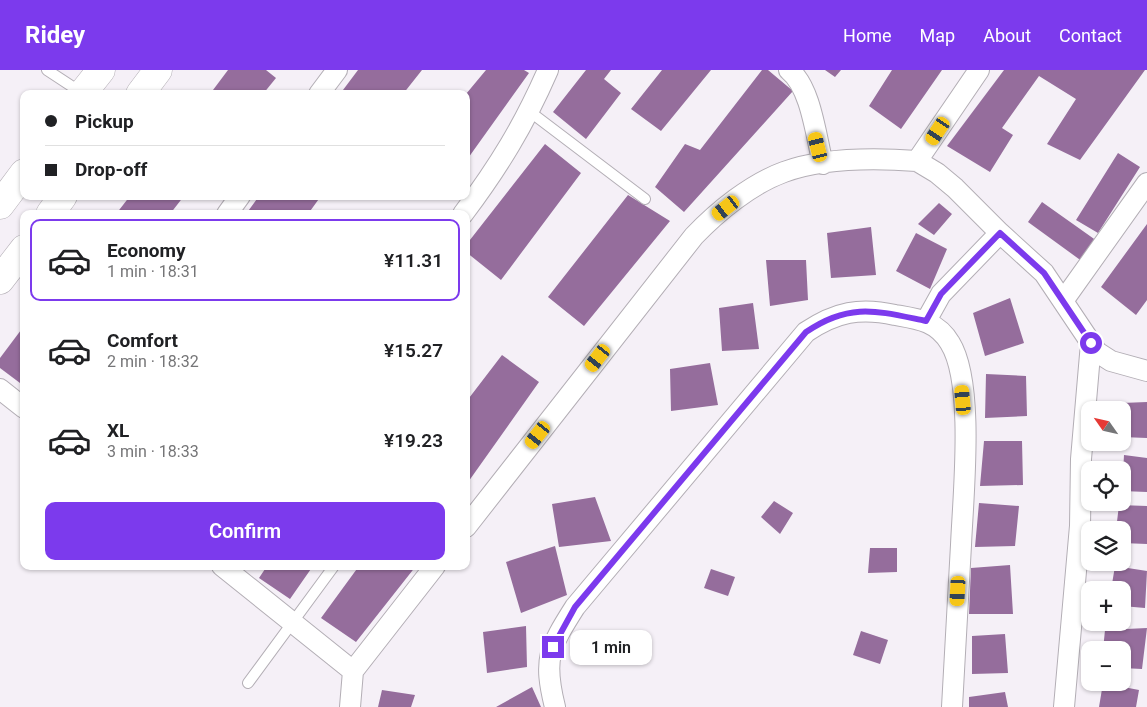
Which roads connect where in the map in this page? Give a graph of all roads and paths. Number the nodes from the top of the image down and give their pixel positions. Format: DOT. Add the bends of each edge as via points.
graph roads {
  1 [pos="47,70"];
  2 [pos="101,70"];
  3 [pos="158,70"];
  4 [pos="337,70"];
  5 [pos="548,70"];
  6 [pos="789,70"];
  7 [pos="979,70"];
  8 [pos="76,90"];
  9 [pos="85,90"];
  10 [pos="143,90"];
  11 [pos="322,90"];
  12 [pos="529,111"];
  13 [pos="917,162"];
  14 [pos="822,164"];
  15 [pos="20,178"];
  16 [pos="1147,183"];
  17 [pos="645,199"];
  18 [pos="0,205"];
  19 [pos="466,210"];
  20 [pos="1000,233"];
  21 [pos="20,254"];
  22 [pos="0,280"];
  23 [pos="1063,301"];
  24 [pos="926,321"];
  25 [pos="1091,343"];
  26 [pos="1147,371"];
  27 [pos="0,389"];
  28 [pos="20,405"];
  29 [pos="470,522"];
  30 [pos="227,570"];
  31 [pos="331,570"];
  32 [pos="432,570"];
  33 [pos="292,622"];
  34 [pos="354,671"];
  35 [pos="248,683"];
  36 [pos="350,707"];
  37 [pos="555,707"];
  38 [pos="952,707"];
  39 [pos="1064,707"];
  1 -- 8 [label="lane"];
  2 -- 9 [label="main road"];
  3 -- 10 [label="main road"];
  4 -- 11 [label="street"];
  5 -- 12 [label="street"];
  6 -- 14 [label="street" via="799,80 806,96"];
  7 -- 13 [label="street"];
  12 -- 17 [label="lane"];
  12 -- 19 [label="street" via="503,160"];
  13 -- 14 [label="street" via="893,159"];
  13 -- 20 [label="street" via="938,173"];
  14 -- 29 [label="street" via="784,172 767,180 708,222 694,236"];
  15 -- 18 [label="main road"];
  16 -- 23 [label="street"];
  20 -- 23 [label="street" via="1044,273"];
  20 -- 24 [label="street" via="941,294"];
  21 -- 22 [label="main road"];
  23 -- 25 [label="street"];
  24 -- 37 [label="street" via="882,312 845,312 806,332 575,607 548,658 548,680"];
  24 -- 38 [label="street" via="944,334 957,359 966,437"];
  25 -- 26 [label="street" via="1097,352 1111,361"];
  25 -- 39 [label="street" via="1081,459 1080,526"];
  27 -- 28 [label="street"];
  30 -- 33 [label="street"];
  31 -- 33 [label="lane"];
  32 -- 34 [label="street"];
  33 -- 34 [label="street"];
  33 -- 35 [label="lane"];
  34 -- 36 [label="street"];
}
